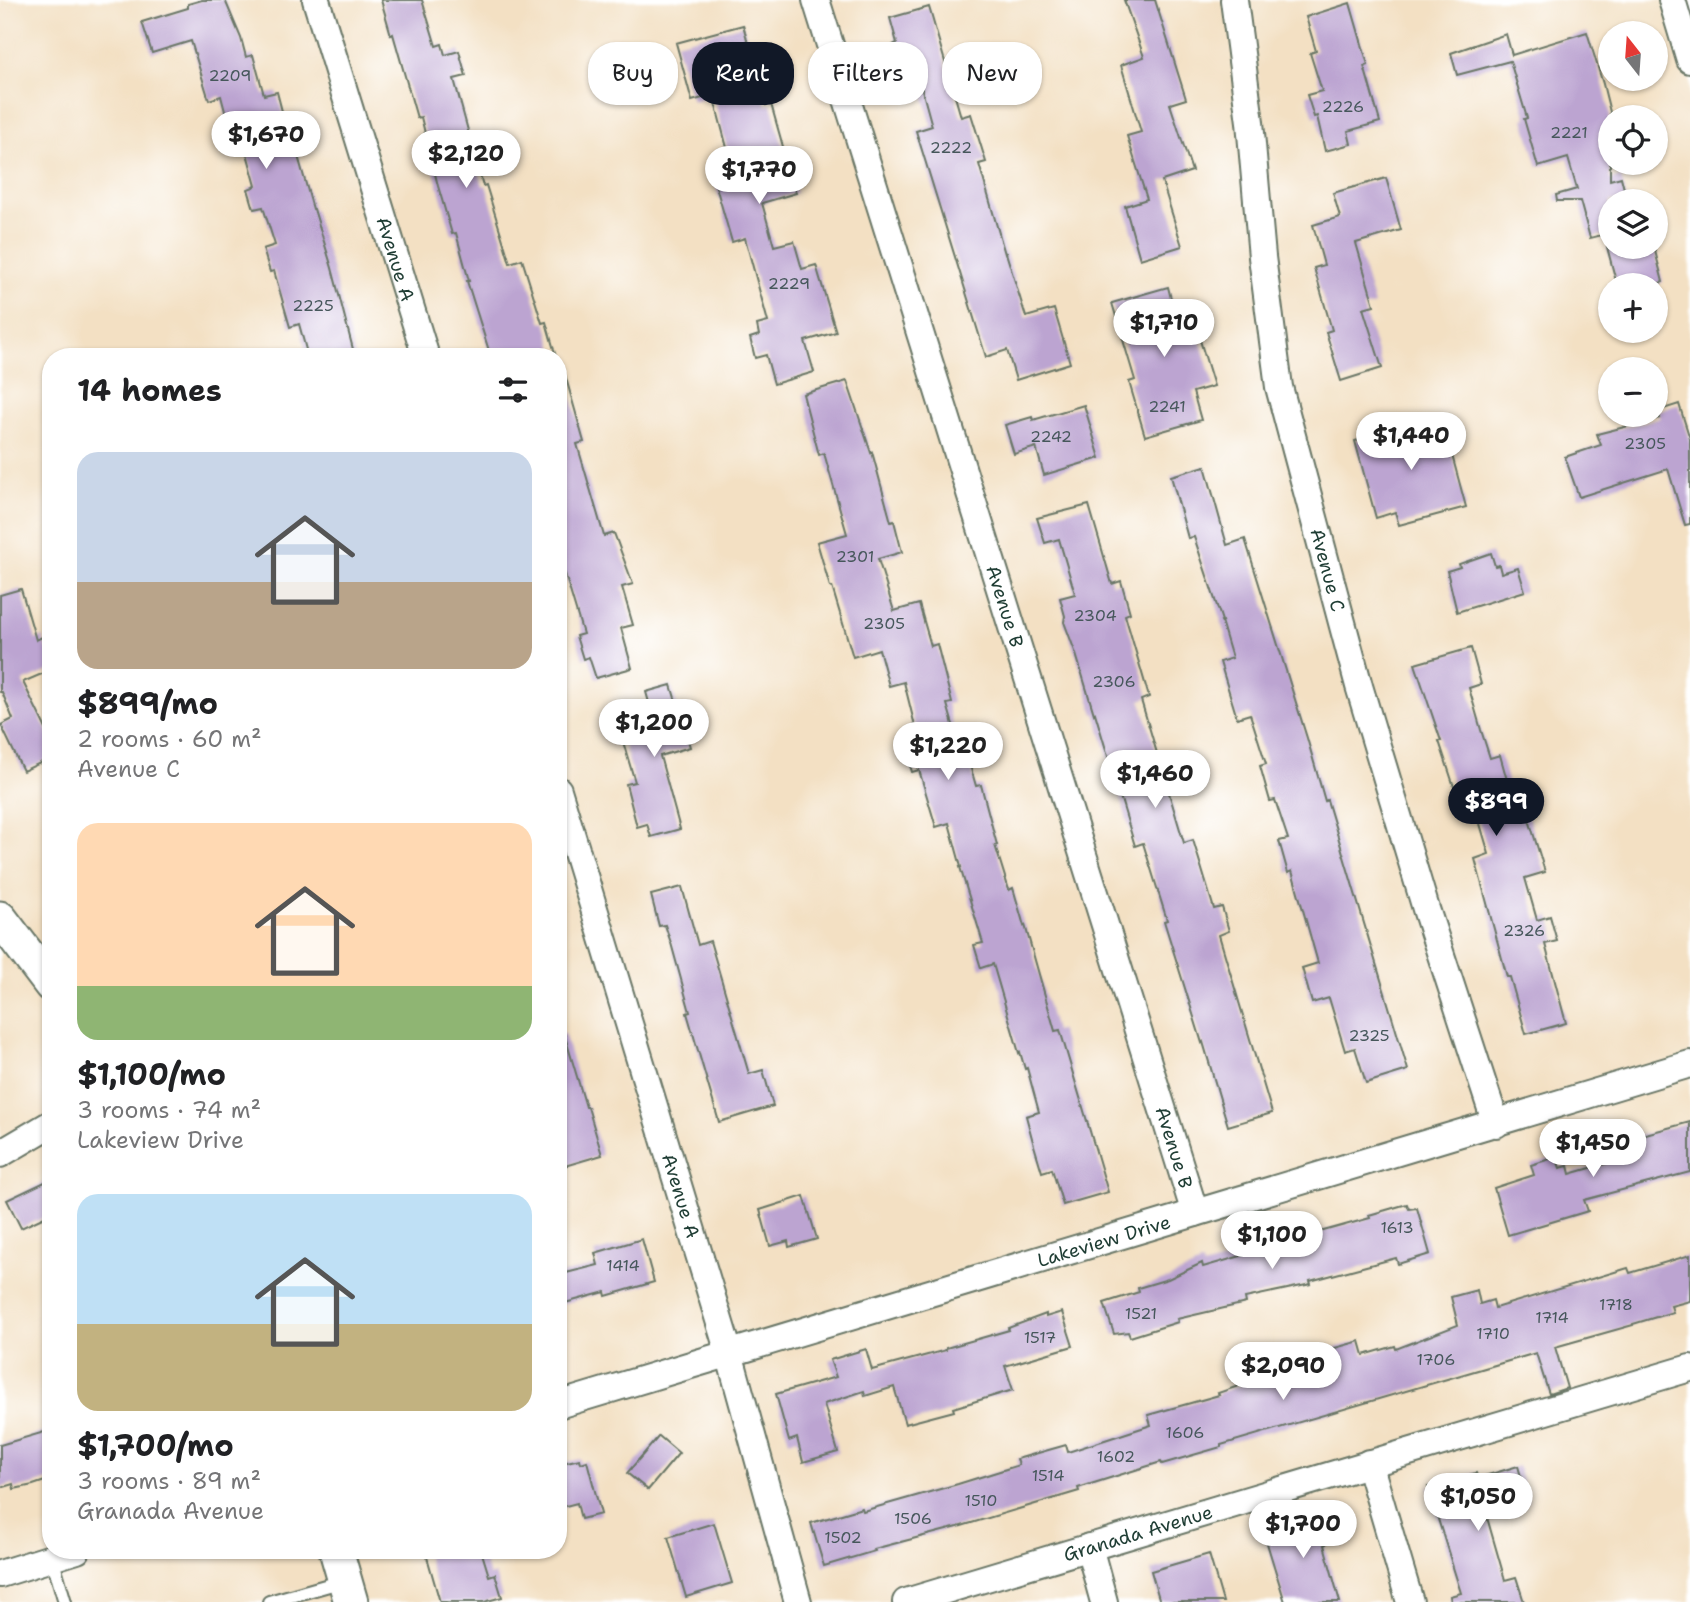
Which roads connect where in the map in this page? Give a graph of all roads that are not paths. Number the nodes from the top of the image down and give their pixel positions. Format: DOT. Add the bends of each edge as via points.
graph roads {
  1 [pos="316,0"];
  2 [pos="816,0"];
  3 [pos="1234,0"];
  4 [pos="1672,0"];
  5 [pos="1690,60"];
  6 [pos="423,348"];
  7 [pos="567,820"];
  8 [pos="0,918"];
  9 [pos="42,973"];
  10 [pos="1690,1064"];
  11 [pos="1496,1124"];
  12 [pos="42,1129"];
  13 [pos="0,1154"];
  14 [pos="1195,1213"];
  15 [pos="729,1353"];
  16 [pos="1690,1367"];
  17 [pos="567,1402"];
  18 [pos="1369,1463"];
  19 [pos="1089,1547"];
  20 [pos="48,1559"];
  21 [pos="64,1559"];
  22 [pos="0,1574"];
  23 [pos="344,1578"];
  24 [pos="65,1602"];
  25 [pos="269,1602"];
  26 [pos="798,1602"];
  27 [pos="906,1602"];
  28 [pos="1104,1602"];
  29 [pos="1410,1602"];
  1 -- 6 [label="street, Avenue A"];
  2 -- 14 [label="street, Avenue B"];
  3 -- 11 [label="street, Avenue C" via="1279,387 1363,699"];
  4 -- 5 [label="street"];
  7 -- 15 [label="street, Avenue A"];
  8 -- 9 [label="street"];
  10 -- 11 [label="street, Lakeview Drive"];
  11 -- 14 [label="street, Lakeview Drive"];
  12 -- 13 [label="street"];
  14 -- 15 [label="street, Lakeview Drive"];
  15 -- 17 [label="street, Lakeview Drive"];
  15 -- 26 [label="street, Avenue A"];
  16 -- 18 [label="street, Granada Avenue"];
  18 -- 19 [label="street, Granada Avenue"];
  18 -- 29 [label="street"];
  19 -- 27 [label="street, Granada Avenue"];
  19 -- 28 [label="street"];
  20 -- 22 [label="street"];
  21 -- 24 [label="lane"];
  23 -- 25 [label="lane"];
}
